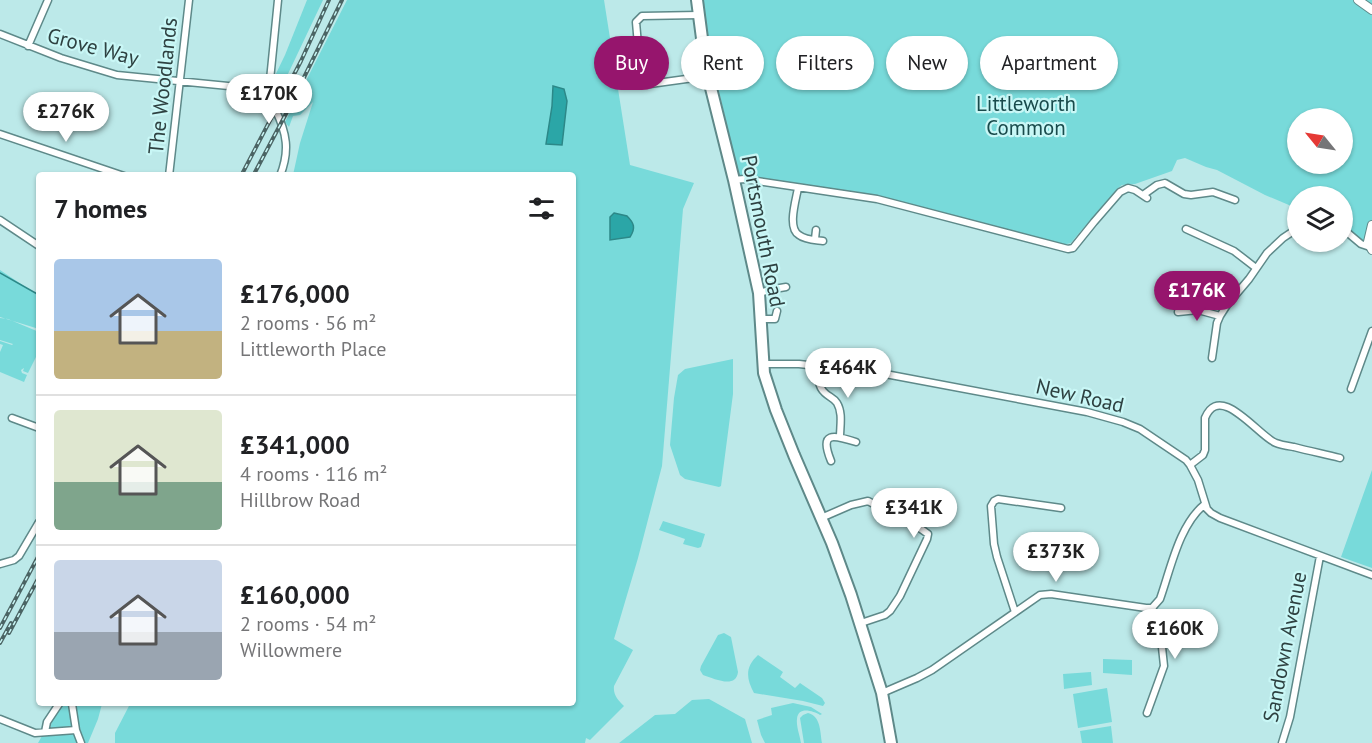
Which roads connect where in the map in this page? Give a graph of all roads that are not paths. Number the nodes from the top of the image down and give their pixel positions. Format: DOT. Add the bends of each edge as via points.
graph roads {
  1 [pos="48,0"];
  2 [pos="189,0"];
  3 [pos="278,0"];
  4 [pos="697,0"];
  5 [pos="1358,0"];
  6 [pos="1372,10"];
  7 [pos="699,15"];
  8 [pos="0,34"];
  9 [pos="637,36"];
  10 [pos="702,36"];
  11 [pos="28,46"];
  12 [pos="180,81"];
  13 [pos="269,90"];
  14 [pos="712,90"];
  15 [pos="0,134"];
  16 [pos="112,172"];
  17 [pos="169,172"];
  18 [pos="281,172"];
  19 [pos="734,180"];
  20 [pos="798,188"];
  21 [pos="1235,200"];
  22 [pos="0,220"];
  23 [pos="1372,225"];
  24 [pos="1185,229"];
  25 [pos="816,230"];
  26 [pos="1287,235"];
  27 [pos="1353,237"];
  28 [pos="815,239"];
  29 [pos="823,241"];
  30 [pos="36,244"];
  31 [pos="1371,249"];
  32 [pos="1256,268"];
  33 [pos="769,273"];
  34 [pos="786,287"];
  35 [pos="774,289"];
  36 [pos="759,293"];
  37 [pos="777,311"];
  38 [pos="1178,312"];
  39 [pos="1220,316"];
  40 [pos="761,319"];
  41 [pos="1372,331"];
  42 [pos="1212,358"];
  43 [pos="762,364"];
  44 [pos="819,365"];
  45 [pos="1351,389"];
  46 [pos="841,415"];
  47 [pos="849,416"];
  48 [pos="12,418"];
  49 [pos="36,427"];
  50 [pos="840,437"];
  51 [pos="856,442"];
  52 [pos="1340,458"];
  53 [pos="831,461"];
  54 [pos="1190,465"];
  55 [pos="1205,504"];
  56 [pos="1061,508"];
  57 [pos="821,518"];
  58 [pos="36,528"];
  59 [pos="1320,556"];
  60 [pos="0,564"];
  61 [pos="1372,575"];
  62 [pos="1152,608"];
  63 [pos="1015,612"];
  64 [pos="861,623"];
  65 [pos="882,693"];
  66 [pos="1143,700"];
  67 [pos="1151,704"];
  68 [pos="59,706"];
  69 [pos="72,706"];
  70 [pos="1147,713"];
  71 [pos="0,719"];
  72 [pos="76,730"];
  73 [pos="45,732"];
  74 [pos="892,741"];
  75 [pos="81,743"];
  76 [pos="1282,743"];
  1 -- 11 [label="street"];
  2 -- 12 [label="street, The Woodlands"];
  3 -- 13 [label="street"];
  4 -- 7 [label="main road, Portsmouth Road"];
  5 -- 6 [label="street"];
  7 -- 9 [label="street" via="642,16 636,22"];
  7 -- 10 [label="main road, Portsmouth Road"];
  8 -- 11 [label="street, Grove Way"];
  11 -- 12 [label="street, Grove Way" via="117,75"];
  12 -- 13 [label="street, Grove Way"];
  12 -- 17 [label="street, The Woodlands"];
  13 -- 18 [label="street" via="286,139 287,154"];
  14 -- 19 [label="main road, Portsmouth Road"];
  15 -- 16 [label="street"];
  19 -- 20 [label="street"];
  19 -- 36 [label="main road, Portsmouth Road"];
  20 -- 21 [label="street" via="877,199 1068,249 1074,248 1120,192 1128,188 1145,197 1165,183 1184,194 1213,192"];
  20 -- 28 [label="street" via="795,232"];
  22 -- 30 [label="street"];
  23 -- 31 [label="street" via="1368,242"];
  24 -- 32 [label="street" via="1234,251"];
  25 -- 28 [label="street"];
  26 -- 32 [label="street"];
  27 -- 31 [label="street"];
  28 -- 29 [label="street"];
  32 -- 39 [label="street"];
  33 -- 35 [label="street"];
  34 -- 35 [label="street"];
  35 -- 36 [label="street"];
  36 -- 40 [label="main road, Portsmouth Road"];
  37 -- 40 [label="street" via="776,319"];
  38 -- 39 [label="street" via="1204,310"];
  39 -- 42 [label="street"];
  40 -- 43 [label="main road, Portsmouth Road"];
  41 -- 45 [label="street"];
  43 -- 44 [label="street, New Road"];
  43 -- 57 [label="main road, Portsmouth Road" via="776,410"];
  44 -- 46 [label="street" via="819,382 836,402"];
  44 -- 54 [label="street, New Road" via="1112,418 1140,429"];
  46 -- 47 [label="street"];
  46 -- 50 [label="street"];
  48 -- 49 [label="street"];
  50 -- 51 [label="street"];
  50 -- 53 [label="street" via="826,441"];
  52 -- 54 [label="street" via="1332,460 1275,443 1235,410 1219,406 1207,415 1203,455"];
  54 -- 55 [label="street, New Road"];
  55 -- 59 [label="street" via="1220,518"];
  55 -- 62 [label="street" via="1187,525 1160,599"];
  56 -- 63 [label="street" via="994,501 994,543"];
  57 -- 64 [label="main road, Portsmouth Road"];
  57 -- 64 [label="street" via="868,501 928,534 894,605 885,615"];
  58 -- 60 [label="street" via="19,556"];
  59 -- 61 [label="street"];
  59 -- 76 [label="street, Sandown Avenue"];
  62 -- 63 [label="street" via="1045,594"];
  62 -- 67 [label="street" via="1159,619 1164,666"];
  63 -- 65 [label="street" via="932,670"];
  64 -- 65 [label="main road, Portsmouth Road"];
  65 -- 74 [label="main road, Portsmouth Road"];
  66 -- 67 [label="street"];
  67 -- 70 [label="street"];
  68 -- 73 [label="street"];
  69 -- 72 [label="street"];
  71 -- 73 [label="street" via="35,733"];
  72 -- 73 [label="street"];
  72 -- 75 [label="street"];
}
